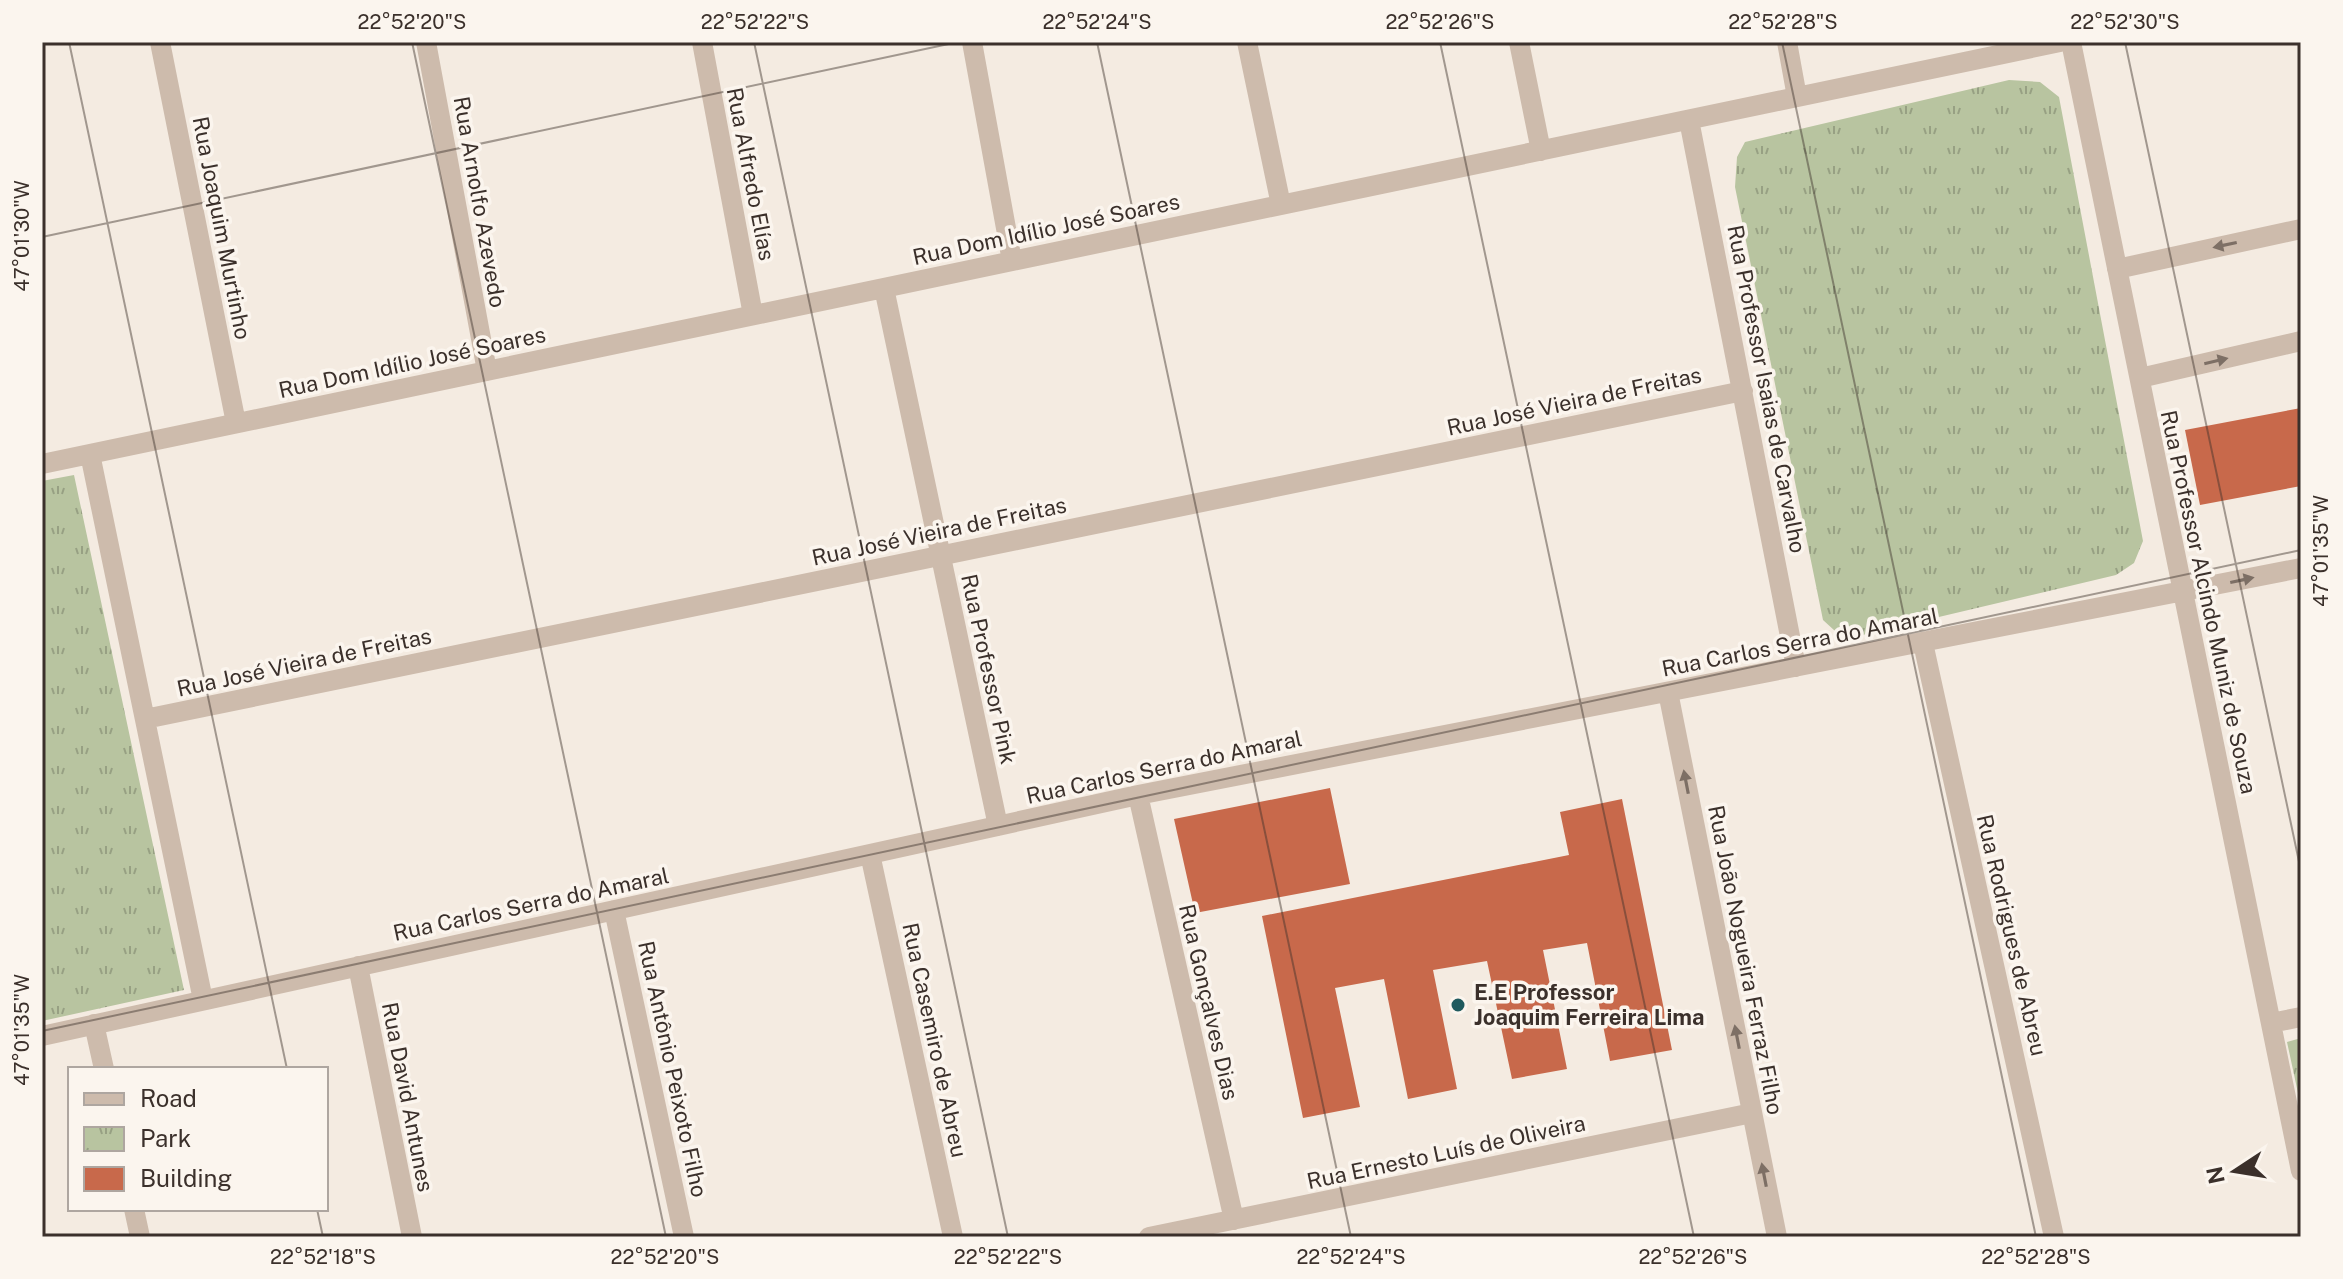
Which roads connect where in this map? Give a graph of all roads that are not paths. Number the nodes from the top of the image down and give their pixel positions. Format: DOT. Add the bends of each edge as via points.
graph roads {
  1 [pos="160,42"];
  2 [pos="426,42"];
  3 [pos="702,42"];
  4 [pos="972,42"];
  5 [pos="1247,42"];
  6 [pos="1519,42"];
  7 [pos="1787,42"];
  8 [pos="2060,42"];
  9 [pos="2071,42"];
  10 [pos="1797,97"];
  11 [pos="1689,120"];
  12 [pos="1541,151"];
  13 [pos="1281,205"];
  14 [pos="2301,229"];
  15 [pos="1012,261"];
  16 [pos="2117,269"];
  17 [pos="884,288"];
  18 [pos="753,315"];
  19 [pos="2301,341"];
  20 [pos="487,371"];
  21 [pos="2140,378"];
  22 [pos="1743,391"];
  23 [pos="236,423"];
  24 [pos="90,454"];
  25 [pos="42,464"];
  26 [pos="941,556"];
  27 [pos="2301,568"];
  28 [pos="2183,592"];
  29 [pos="1923,643"];
  30 [pos="1796,667"];
  31 [pos="1668,692"];
  32 [pos="145,719"];
  33 [pos="1138,795"];
  34 [pos="998,826"];
  35 [pos="870,854"];
  36 [pos="614,910"];
  37 [pos="358,966"];
  38 [pos="203,1000"];
  39 [pos="2301,1017"];
  40 [pos="2271,1023"];
  41 [pos="94,1024"];
  42 [pos="42,1036"];
  43 [pos="104,1067"];
  44 [pos="1752,1113"];
  45 [pos="2301,1171"];
  46 [pos="134,1211"];
  47 [pos="1234,1220"];
  48 [pos="140,1237"];
  49 [pos="412,1237"];
  50 [pos="684,1237"];
  51 [pos="953,1237"];
  52 [pos="1149,1237"];
  53 [pos="1777,1237"];
  54 [pos="2054,1237"];
  1 -- 23 [label="street, Rua Joaquim Murtinho"];
  2 -- 20 [label="street, Rua Arnolfo Azevedo"];
  3 -- 18 [label="street, Rua Alfredo Elías"];
  4 -- 15 [label="street"];
  5 -- 13 [label="street"];
  6 -- 12 [label="street"];
  7 -- 10 [label="street"];
  8 -- 10 [label="street, Rua Dom Idílio José Soares"];
  9 -- 16 [label="street, Rua Professor Alcindo Muniz de Souza"];
  10 -- 11 [label="street, Rua Dom Idílio José Soares"];
  11 -- 12 [label="street, Rua Dom Idílio José Soares"];
  11 -- 22 [label="street, Rua Professor Isaias de Carvalho"];
  12 -- 13 [label="street, Rua Dom Idílio José Soares"];
  13 -- 15 [label="street, Rua Dom Idílio José Soares"];
  14 -- 16 [label="street, one-way"];
  15 -- 17 [label="street, Rua Dom Idílio José Soares"];
  16 -- 21 [label="street, Rua Professor Alcindo Muniz de Souza"];
  17 -- 18 [label="street, Rua Dom Idílio José Soares"];
  17 -- 26 [label="street, Rua Professor Pink"];
  18 -- 20 [label="street, Rua Dom Idílio José Soares"];
  21 -- 19 [label="street, one-way"];
  20 -- 23 [label="street, Rua Dom Idílio José Soares"];
  21 -- 28 [label="street, Rua Professor Alcindo Muniz de Souza"];
  22 -- 26 [label="street, Rua José Vieira de Freitas"];
  22 -- 30 [label="street, Rua Professor Isaias de Carvalho"];
  23 -- 24 [label="street, Rua Dom Idílio José Soares"];
  24 -- 25 [label="street, Rua Dom Idílio José Soares"];
  24 -- 32 [label="street"];
  26 -- 32 [label="street, Rua José Vieira de Freitas"];
  26 -- 34 [label="street, Rua Professor Pink"];
  28 -- 27 [label="street, Rua Carlos Serra do Amaral, one-way"];
  28 -- 29 [label="street, Rua Carlos Serra do Amaral"];
  28 -- 40 [label="street, Rua Professor Alcindo Muniz de Souza"];
  29 -- 30 [label="street, Rua Carlos Serra do Amaral"];
  29 -- 54 [label="street, Rua Rodrigues de Abreu"];
  30 -- 31 [label="street, Rua Carlos Serra do Amaral"];
  31 -- 33 [label="street, Rua Carlos Serra do Amaral"];
  44 -- 31 [label="street, Rua João Nogueira Ferraz Filho, one-way"];
  32 -- 38 [label="street"];
  33 -- 34 [label="street, Rua Carlos Serra do Amaral"];
  33 -- 47 [label="street, Rua Gonçalves Dias"];
  34 -- 35 [label="street, Rua Carlos Serra do Amaral"];
  35 -- 36 [label="street, Rua Carlos Serra do Amaral"];
  35 -- 51 [label="street, Rua Casemiro de Abreu"];
  36 -- 37 [label="street, Rua Carlos Serra do Amaral"];
  36 -- 50 [label="street, Rua Antônio Peixoto Filho"];
  37 -- 38 [label="street, Rua Carlos Serra do Amaral"];
  37 -- 49 [label="street, Rua David Antunes"];
  38 -- 41 [label="street, Rua Carlos Serra do Amaral"];
  39 -- 40 [label="street"];
  40 -- 45 [label="street, Rua Professor Alcindo Muniz de Souza"];
  41 -- 42 [label="street, Rua Carlos Serra do Amaral"];
  41 -- 43 [label="street"];
  44 -- 47 [label="street, Rua Ernesto Luís de Oliveira"];
  53 -- 44 [label="street, Rua João Nogueira Ferraz Filho, one-way"];
  46 -- 48 [label="street"];
  47 -- 52 [label="street, Rua Ernesto Luís de Oliveira"];
}
